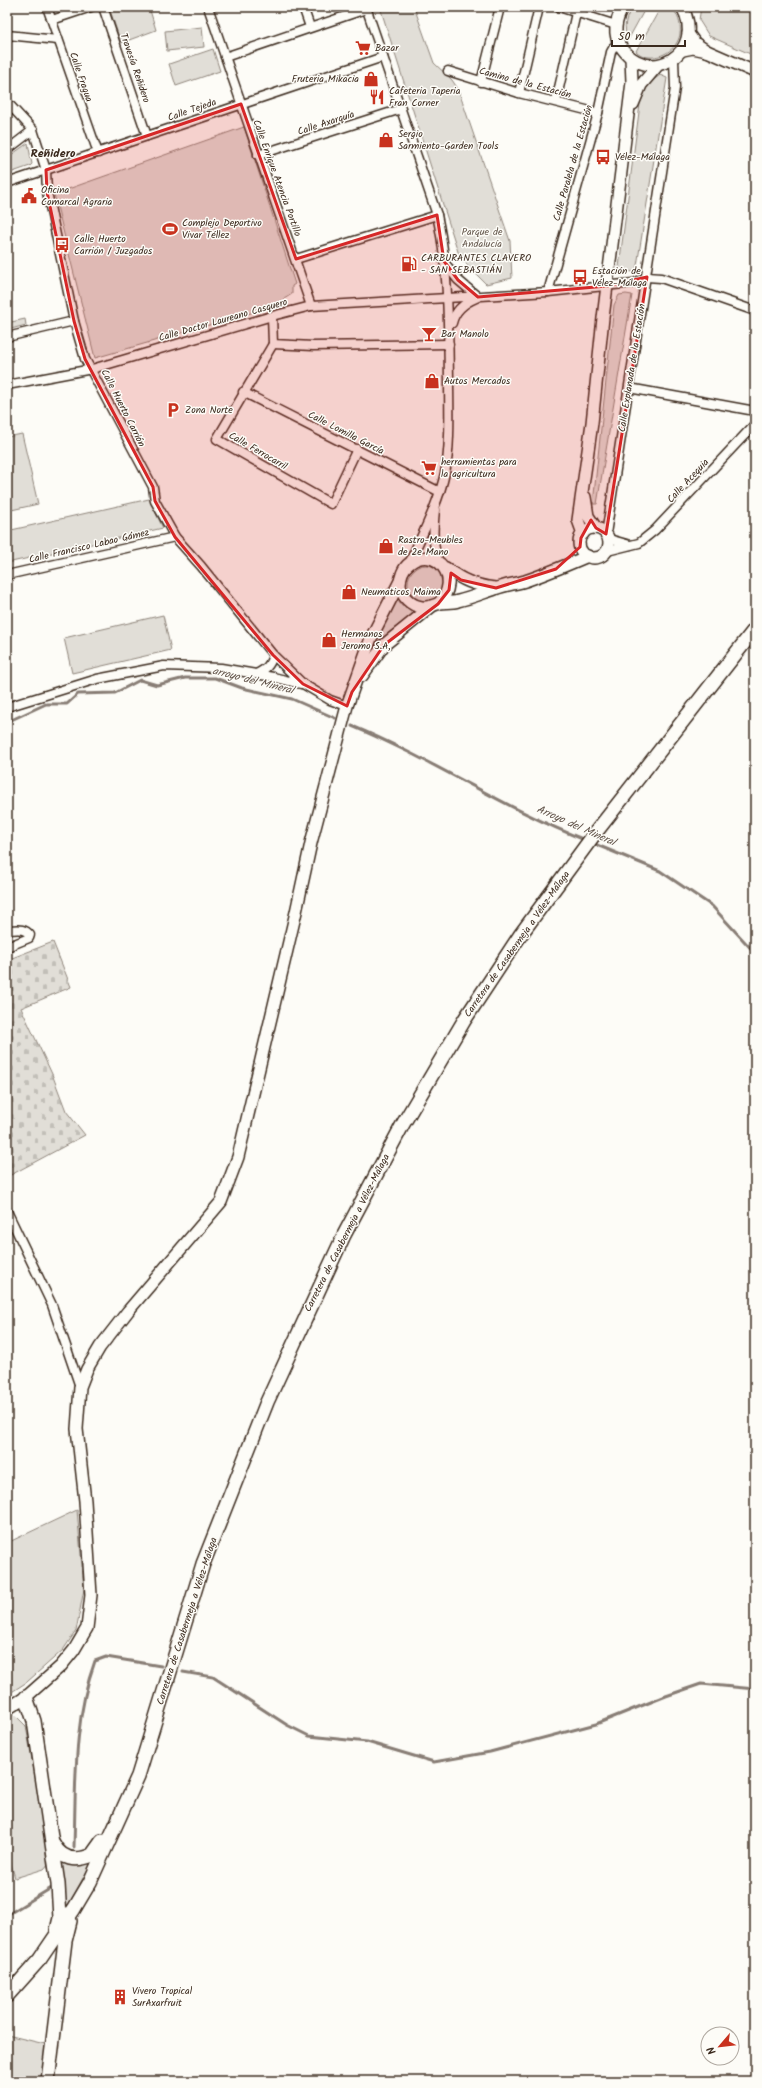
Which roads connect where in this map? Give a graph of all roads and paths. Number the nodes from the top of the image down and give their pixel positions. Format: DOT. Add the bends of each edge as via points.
graph roads {
  1 [pos="47,7"];
  2 [pos="91,7"];
  3 [pos="103,7"];
  4 [pos="208,7"];
  5 [pos="303,7"];
  6 [pos="500,7"];
  7 [pos="539,7"];
  8 [pos="559,7"];
  9 [pos="623,7"];
  10 [pos="366,8"];
  11 [pos="686,10"];
  12 [pos="576,13"];
  13 [pos="52,20"];
  14 [pos="616,25"];
  15 [pos="310,27"];
  16 [pos="7,35"];
  17 [pos="689,35"];
  18 [pos="58,40"];
  19 [pos="618,40"];
  20 [pos="682,50"];
  21 [pos="707,51"];
  22 [pos="225,57"];
  23 [pos="383,57"];
  24 [pos="631,58"];
  25 [pos="674,59"];
  26 [pos="658,65"];
  27 [pos="448,71"];
  28 [pos="755,72"];
  29 [pos="481,82"];
  30 [pos="519,93"];
  31 [pos="556,101"];
  32 [pos="7,102"];
  33 [pos="241,104"];
  34 [pos="401,109"];
  35 [pos="598,113"];
  36 [pos="626,119"];
  37 [pos="33,130"];
  38 [pos="147,136"];
  39 [pos="7,150"];
  40 [pos="98,153"];
  41 [pos="258,155"];
  42 [pos="46,170"];
  43 [pos="7,183"];
  44 [pos="437,215"];
  45 [pos="296,259"];
  46 [pos="444,261"];
  47 [pos="647,278"];
  48 [pos="607,286"];
  49 [pos="548,292"];
  50 [pos="478,297"];
  51 [pos="448,298"];
  52 [pos="311,306"];
  53 [pos="755,311"];
  54 [pos="272,316"];
  55 [pos="74,321"];
  56 [pos="449,334"];
  57 [pos="7,337"];
  58 [pos="273,344"];
  59 [pos="449,344"];
  60 [pos="92,369"];
  61 [pos="7,386"];
  62 [pos="629,388"];
  63 [pos="243,392"];
  64 [pos="755,411"];
  65 [pos="755,424"];
  66 [pos="357,449"];
  67 [pos="584,486"];
  68 [pos="440,492"];
  69 [pos="437,502"];
  70 [pos="583,534"];
  71 [pos="604,534"];
  72 [pos="175,537"];
  73 [pos="631,545"];
  74 [pos="580,547"];
  75 [pos="607,551"];
  76 [pos="588,556"];
  77 [pos="409,564"];
  78 [pos="442,565"];
  79 [pos="556,569"];
  80 [pos="7,574"];
  81 [pos="400,580"];
  82 [pos="496,588"];
  83 [pos="434,605"];
  84 [pos="755,629"];
  85 [pos="273,655"];
  86 [pos="256,674"];
  87 [pos="303,684"];
  88 [pos="352,692"];
  89 [pos="346,706"];
  90 [pos="7,707"];
  91 [pos="7,930"];
  92 [pos="7,947"];
  93 [pos="7,1211"];
  94 [pos="80,1387"];
  95 [pos="26,1697"];
  96 [pos="7,1709"];
  97 [pos="125,1804"];
  98 [pos="51,1838"];
  99 [pos="74,1910"];
  100 [pos="51,1942"];
  101 [pos="7,1996"];
  102 [pos="48,2081"];
  1 -- 13 [label="street, Calle Fragua"];
  2 -- 13 [label="street"];
  3 -- 38 [label="street, Travesía Reñidero"];
  4 -- 22 [label="street, Calle Enrique Atencia Portillo"];
  5 -- 15 [label="street"];
  6 -- 29 [label="street"];
  7 -- 30 [label="street"];
  8 -- 12 [label="street"];
  9 -- 14 [label="street"];
  10 -- 15 [label="street"];
  10 -- 23 [label="street"];
  11 -- 17 [label="street"];
  12 -- 14 [label="street"];
  12 -- 31 [label="street"];
  13 -- 18 [label="street, Calle Fragua"];
  14 -- 19 [label="street"];
  15 -- 22 [label="street"];
  16 -- 18 [label="street"];
  17 -- 20 [label="street"];
  17 -- 21 [label="street"];
  18 -- 40 [label="street, Calle Fragua"];
  19 -- 24 [label="street"];
  19 -- 35 [label="street, Calle Paralela de la Estación" via="611,52"];
  20 -- 21 [label="street" via="693,48"];
  20 -- 25 [label="street"];
  21 -- 28 [label="street"];
  22 -- 33 [label="street, Calle Enrique Atencia Portillo"];
  23 -- 33 [label="street, Calle Tejeda"];
  23 -- 34 [label="street"];
  24 -- 26 [label="street" via="640,63"];
  24 -- 36 [label="street" via="632,82"];
  25 -- 26 [label="street"];
  25 -- 47 [label="street, Calle Explanada de la Estación" via="675,88"];
  26 -- 36 [label="street" via="641,85"];
  27 -- 29 [label="street, Camino de la Estación"];
  29 -- 30 [label="street, Camino de la Estación"];
  30 -- 31 [label="street, Camino de la Estación"];
  31 -- 35 [label="street, Camino de la Estación"];
  32 -- 37 [label="street, Calle Huerto Carrión"];
  33 -- 38 [label="street, Calle Tejeda"];
  33 -- 41 [label="street, Calle Enrique Atencia Portillo"];
  34 -- 41 [label="street, Calle Axarquía"];
  34 -- 44 [label="street"];
  35 -- 49 [label="street, Calle Paralela de la Estación"];
  36 -- 48 [label="street"];
  37 -- 39 [label="street"];
  37 -- 42 [label="street, Calle Huerto Carrión"];
  38 -- 40 [label="street, Calle Tejeda"];
  40 -- 42 [label="street, Calle Tejeda"];
  41 -- 45 [label="street, Calle Enrique Atencia Portillo"];
  42 -- 43 [label="street, Calle Tejeda"];
  42 -- 55 [label="street, Calle Huerto Carrión" via="47,192"];
  44 -- 45 [label="street"];
  44 -- 46 [label="street"];
  45 -- 52 [label="street, Calle Enrique Atencia Portillo"];
  46 -- 50 [label="street" via="458,280"];
  46 -- 51 [label="street"];
  47 -- 48 [label="street, Calle Doctor Laureano Casquero" via="633,283"];
  47 -- 53 [label="street" via="661,278"];
  47 -- 62 [label="street, Calle Explanada de la Estación"];
  48 -- 49 [label="street, Calle Doctor Laureano Casquero"];
  48 -- 67 [label="street"];
  49 -- 50 [label="street, Calle Doctor Laureano Casquero"];
  50 -- 51 [label="street, Calle Doctor Laureano Casquero"];
  50 -- 56 [label="street" via="454,314"];
  51 -- 52 [label="street, Calle Doctor Laureano Casquero"];
  51 -- 56 [label="street"];
  52 -- 54 [label="street, Calle Doctor Laureano Casquero"];
  54 -- 58 [label="street"];
  54 -- 60 [label="street, Calle Doctor Laureano Casquero"];
  55 -- 57 [label="street"];
  55 -- 60 [label="street, Calle Huerto Carrión" via="85,359"];
  56 -- 59 [label="street"];
  58 -- 59 [label="street"];
  58 -- 63 [label="street, Calle Ferrocarril"];
  59 -- 68 [label="street" via="449,410 445,471"];
  60 -- 61 [label="street, Calle Doctor Laureano Casquero"];
  60 -- 72 [label="street, Calle Huerto Carrión" via="153,487 155,501"];
  62 -- 64 [label="street"];
  62 -- 71 [label="street, Calle Explanada de la Estación"];
  63 -- 66 [label="street, Calle Lomilla García"];
  63 -- 66 [label="street, Calle Ferrocarril" via="217,439 332,504"];
  65 -- 73 [label="street, Calle Acequia" via="655,530 639,543"];
  66 -- 68 [label="street, Calle Lomilla García"];
  67 -- 70 [label="street" via="578,520"];
  67 -- 71 [label="street" via="588,516"];
  68 -- 69 [label="street"];
  69 -- 77 [label="street"];
  69 -- 78 [label="street" via="433,530 435,551"];
  70 -- 71 [label="street" via="591,529"];
  70 -- 74 [label="street"];
  71 -- 73 [label="street"];
  71 -- 75 [label="street"];
  72 -- 80 [label="street, Calle Francisco Labao Gámez"];
  72 -- 85 [label="street, Calle Huerto Carrión"];
  73 -- 75 [label="street, Calle Acequia"];
  74 -- 76 [label="street"];
  74 -- 79 [label="street"];
  75 -- 76 [label="street" via="595,558"];
  76 -- 79 [label="street"];
  77 -- 78 [label="street" via="424,558"];
  77 -- 81 [label="street"];
  78 -- 82 [label="street" via="461,580 478,586"];
  78 -- 83 [label="street" via="450,583 448,590"];
  79 -- 82 [label="street"];
  81 -- 83 [label="street" via="402,592 414,605"];
  81 -- 88 [label="street" via="371,638"];
  82 -- 83 [label="street" via="456,602"];
  83 -- 88 [label="street" via="384,645"];
  84 -- 97 [label="main road, Carretera de Casabermeja a Vélez-Málaga" via="596,832 521,934 465,1020 403,1124 337,1250 267,1402 203,1564 138,1776"];
  85 -- 86 [label="street" via="266,669"];
  85 -- 87 [label="street, Calle Huerto Carrión"];
  86 -- 87 [label="street"];
  86 -- 90 [label="street" via="221,668 164,666 97,679"];
  87 -- 89 [label="street"];
  88 -- 89 [label="street"];
  89 -- 94 [label="street" via="310,843 238,1157 221,1202 100,1347"];
  91 -- 92 [label="street" via="22,929 30,935 29,938"];
  93 -- 94 [label="street" via="52,1305"];
  94 -- 95 [label="street" via="77,1429 85,1501 90,1612 87,1628 74,1650 61,1666"];
  95 -- 96 [label="street"];
  95 -- 98 [label="main road" via="34,1722"];
  97 -- 98 [label="main road" via="92,1856 73,1860 62,1855"];
  97 -- 99 [label="main road, Carretera de Casabermeja a Vélez-Málaga" via="90,1882"];
  98 -- 100 [label="main road" via="60,1902 60,1918"];
  99 -- 100 [label="main road"];
  99 -- 102 [label="main road" via="65,1941"];
  100 -- 101 [label="main road" via="40,1959"];
}
